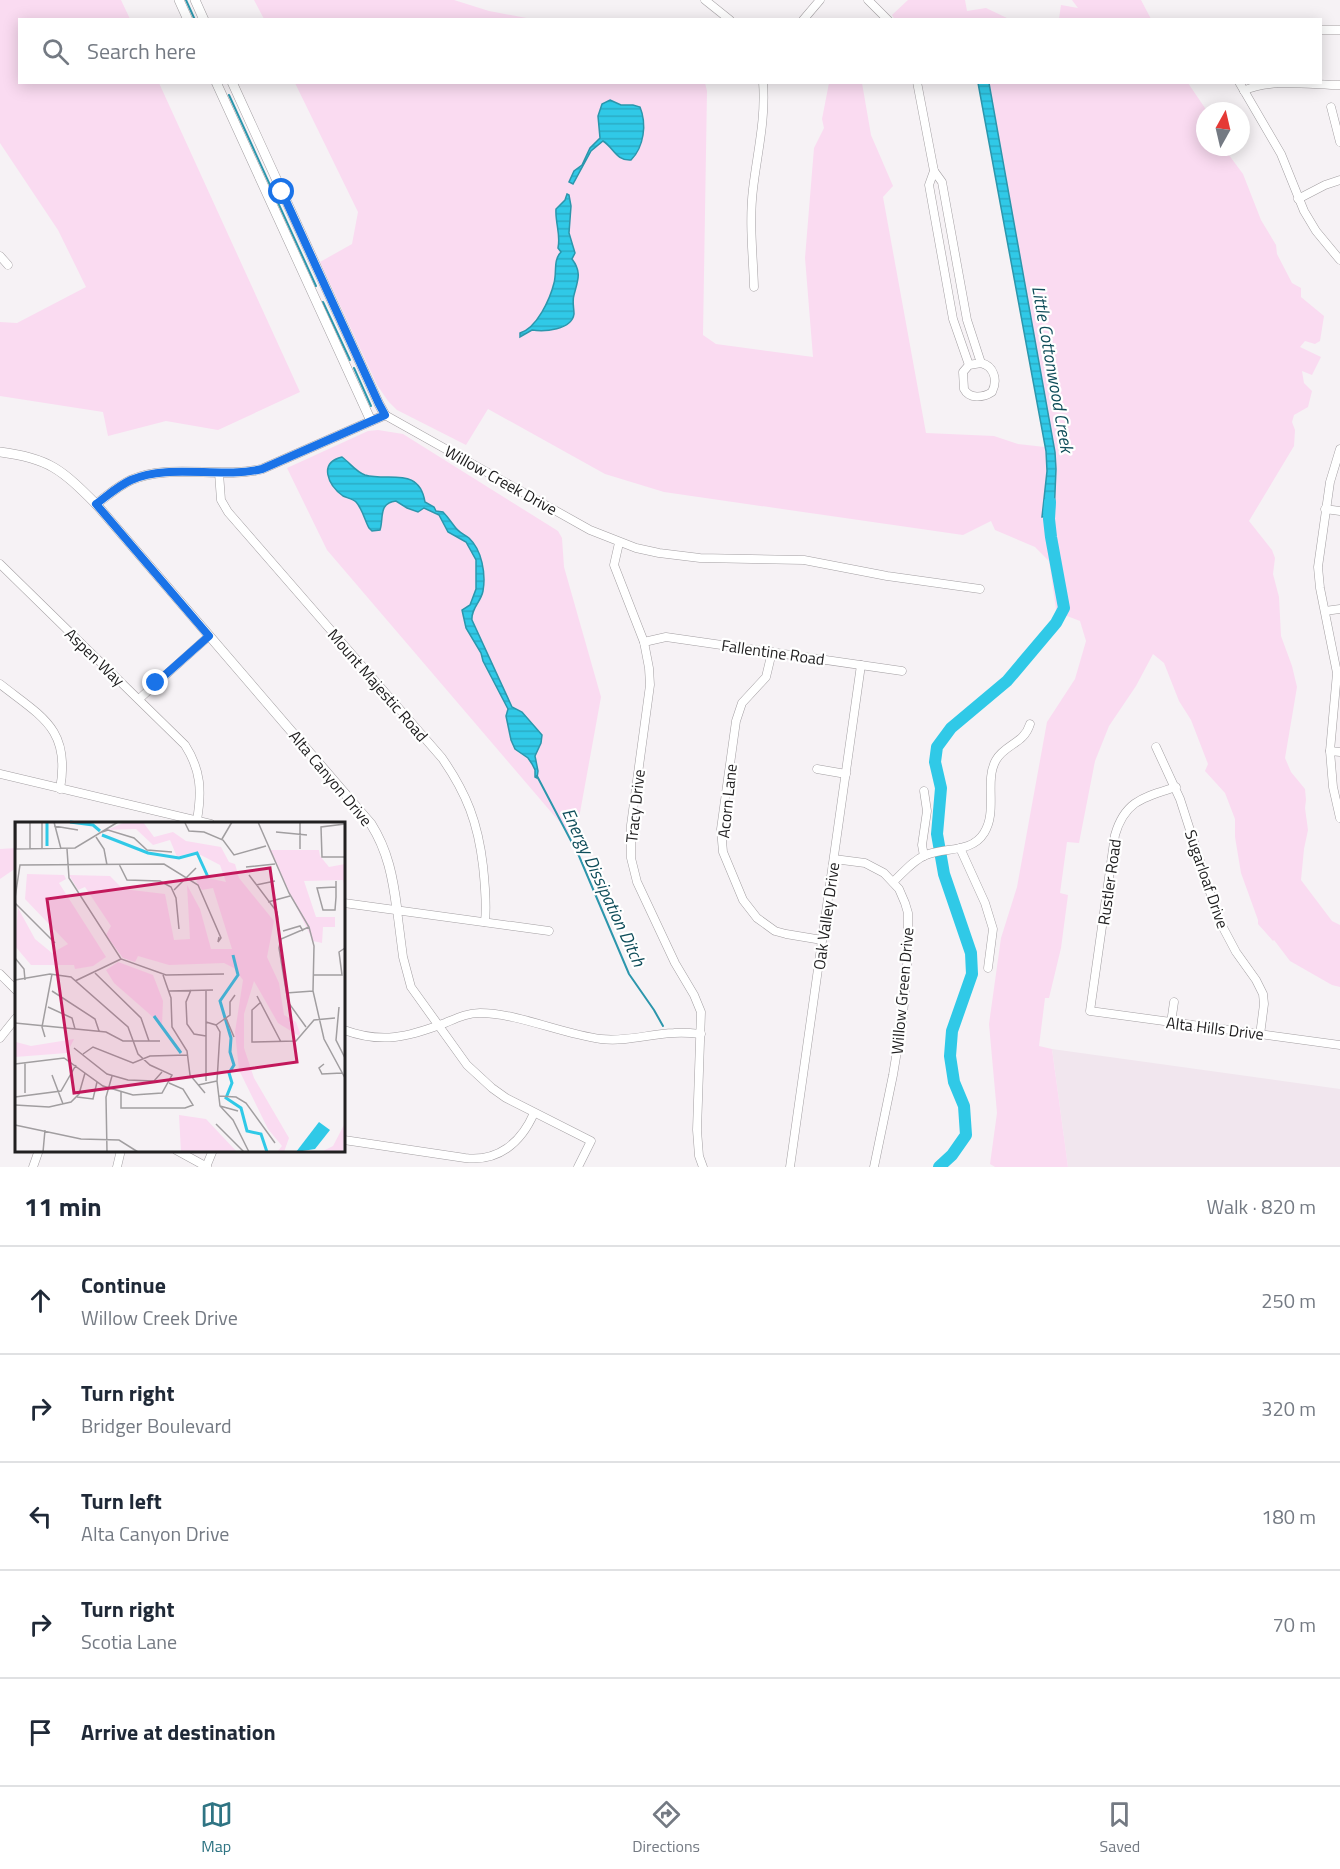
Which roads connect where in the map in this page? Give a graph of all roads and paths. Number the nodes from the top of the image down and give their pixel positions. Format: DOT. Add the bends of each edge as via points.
graph roads {
  1 [pos="179,0"];
  2 [pos="195,0"];
  3 [pos="705,0"];
  4 [pos="820,0"];
  5 [pos="868,0"];
  6 [pos="187,18"];
  7 [pos="203,18"];
  8 [pos="728,18"];
  9 [pos="805,18"];
  10 [pos="886,18"];
  11 [pos="1322,30"];
  12 [pos="1340,30"];
  13 [pos="217,84"];
  14 [pos="233,84"];
  15 [pos="763,84"];
  16 [pos="917,84"];
  17 [pos="1240,84"];
  18 [pos="1306,84"];
  19 [pos="1340,85"];
  20 [pos="1244,91"];
  21 [pos="1331,107"];
  22 [pos="1340,142"];
  23 [pos="934,171"];
  24 [pos="1340,180"];
  25 [pos="1298,199"];
  26 [pos="0,256"];
  27 [pos="1340,260"];
  28 [pos="8,265"];
  29 [pos="754,287"];
  30 [pos="981,363"];
  31 [pos="969,365"];
  32 [pos="385,415"];
  33 [pos="371,420"];
  34 [pos="1340,449"];
  35 [pos="0,452"];
  36 [pos="219,473"];
  37 [pos="96,504"];
  38 [pos="1325,509"];
  39 [pos="1340,511"];
  40 [pos="619,543"];
  41 [pos="0,564"];
  42 [pos="980,589"];
  43 [pos="1340,609"];
  44 [pos="1325,611"];
  45 [pos="209,636"];
  46 [pos="644,642"];
  47 [pos="772,652"];
  48 [pos="861,665"];
  49 [pos="902,670"];
  50 [pos="0,684"];
  51 [pos="139,699"];
  52 [pos="1030,724"];
  53 [pos="1156,747"];
  54 [pos="1330,752"];
  55 [pos="1340,752"];
  56 [pos="817,770"];
  57 [pos="0,774"];
  58 [pos="846,774"];
  59 [pos="1176,787"];
  60 [pos="60,789"];
  61 [pos="924,791"];
  62 [pos="1340,818"];
  63 [pos="197,820"];
  64 [pos="204,822"];
  65 [pos="960,848"];
  66 [pos="927,855"];
  67 [pos="834,859"];
  68 [pos="893,882"];
  69 [pos="345,903"];
  70 [pos="397,910"];
  71 [pos="485,922"];
  72 [pos="549,931"];
  73 [pos="822,940"];
  74 [pos="988,968"];
  75 [pos="0,974"];
  76 [pos="15,989"];
  77 [pos="1174,1002"];
  78 [pos="1090,1011"];
  79 [pos="15,1019"];
  80 [pos="1171,1023"];
  81 [pos="437,1025"];
  82 [pos="345,1030"];
  83 [pos="701,1034"];
  84 [pos="1260,1035"];
  85 [pos="0,1038"];
  86 [pos="1340,1045"];
  87 [pos="534,1113"];
  88 [pos="345,1140"];
  89 [pos="38,1152"];
  90 [pos="121,1152"];
  91 [pos="180,1152"];
  92 [pos="212,1152"];
  93 [pos="33,1167"];
  94 [pos="117,1167"];
  95 [pos="206,1167"];
  96 [pos="578,1167"];
  97 [pos="703,1167"];
  98 [pos="790,1167"];
  99 [pos="874,1167"];
  1 -- 6 [label="street"];
  2 -- 7 [label="street"];
  3 -- 8 [label="street"];
  4 -- 9 [label="street"];
  5 -- 10 [label="street"];
  11 -- 12 [label="street"];
  13 -- 33 [label="street"];
  14 -- 32 [label="street"];
  15 -- 29 [label="street" via="763,119 752,209"];
  16 -- 23 [label="street"];
  17 -- 20 [label="street"];
  18 -- 19 [label="street"];
  18 -- 20 [label="street" via="1269,84"];
  20 -- 25 [label="street" via="1281,154"];
  21 -- 22 [label="street"];
  23 -- 30 [label="street" via="942,182 967,320"];
  23 -- 31 [label="street" via="929,185 956,328"];
  24 -- 25 [label="street"];
  25 -- 27 [label="street" via="1316,231"];
  26 -- 28 [label="street"];
  30 -- 31 [label="street"];
  30 -- 31 [label="street" via="991,368 995,383 988,394 975,397 964,389 963,372"];
  32 -- 33 [label="street"];
  32 -- 40 [label="street, Willow Creek Drive"];
  33 -- 36 [label="street" via="262,469"];
  34 -- 38 [label="street"];
  35 -- 37 [label="street, Alta Canyon Drive" via="53,465"];
  36 -- 37 [label="street" via="142,476"];
  36 -- 71 [label="street, Mount Majestic Road" via="221,500 228,512 455,777 475,820 480,842"];
  37 -- 45 [label="street, Alta Canyon Drive"];
  38 -- 39 [label="street"];
  38 -- 44 [label="street" via="1318,567"];
  40 -- 42 [label="street, Willow Creek Drive" via="680,556 813,561"];
  40 -- 46 [label="street, Tracy Drive" via="614,565"];
  41 -- 51 [label="street, Aspen Way"];
  43 -- 44 [label="street"];
  44 -- 54 [label="street" via="1336,673"];
  45 -- 51 [label="street"];
  45 -- 70 [label="street, Alta Canyon Drive" via="371,824 392,871"];
  46 -- 47 [label="street, Fallentine Road" via="666,637"];
  46 -- 83 [label="street, Tracy Drive" via="650,685 631,825 631,858 637,882 670,952 699,1002"];
  47 -- 48 [label="street, Fallentine Road"];
  47 -- 73 [label="street, Acorn Lane" via="766,677 742,703 736,721 721,829 723,852 743,900 757,918 775,931"];
  48 -- 49 [label="street, Fallentine Road"];
  48 -- 58 [label="street, Oak Valley Drive"];
  50 -- 60 [label="street" via="39,714 55,733 64,761"];
  51 -- 63 [label="street, Aspen Way" via="193,758 201,785"];
  52 -- 65 [label="street" via="1023,738 995,761 990,817 984,833 973,844"];
  53 -- 59 [label="street, Sugarloaf Drive"];
  54 -- 55 [label="street"];
  54 -- 62 [label="street"];
  56 -- 58 [label="street"];
  57 -- 60 [label="street"];
  58 -- 67 [label="street, Oak Valley Drive"];
  59 -- 78 [label="street, Rustler Road" via="1134,803 1119,822"];
  59 -- 84 [label="street, Sugarloaf Drive" via="1219,920 1263,994"];
  60 -- 63 [label="street"];
  61 -- 66 [label="street" via="927,811 922,845"];
  63 -- 64 [label="street"];
  65 -- 66 [label="street"];
  65 -- 74 [label="street" via="993,928"];
  66 -- 68 [label="street"];
  67 -- 68 [label="street, Willow Green Drive" via="865,863"];
  67 -- 73 [label="street, Oak Valley Drive"];
  68 -- 99 [label="street, Willow Green Drive" via="908,913 907,962 898,1049"];
  69 -- 70 [label="street"];
  70 -- 71 [label="street"];
  70 -- 81 [label="street, Alta Canyon Drive" via="411,987"];
  71 -- 72 [label="street"];
  73 -- 98 [label="street, Oak Valley Drive"];
  75 -- 76 [label="street"];
  77 -- 80 [label="street"];
  78 -- 80 [label="street, Alta Hills Drive"];
  79 -- 85 [label="street"];
  80 -- 84 [label="street, Alta Hills Drive"];
  81 -- 82 [label="street" via="388,1039"];
  81 -- 83 [label="street" via="466,1014 490,1013 604,1039"];
  81 -- 87 [label="street, Alta Canyon Drive" via="479,1077"];
  83 -- 97 [label="street, Tracy Drive" via="697,1130"];
  84 -- 86 [label="street, Alta Hills Drive"];
  87 -- 88 [label="street" via="511,1146 484,1158"];
  87 -- 96 [label="street, Alta Canyon Drive" via="591,1141"];
  89 -- 93 [label="street"];
  90 -- 94 [label="street"];
  91 -- 95 [label="street"];
  92 -- 95 [label="street"];
}
